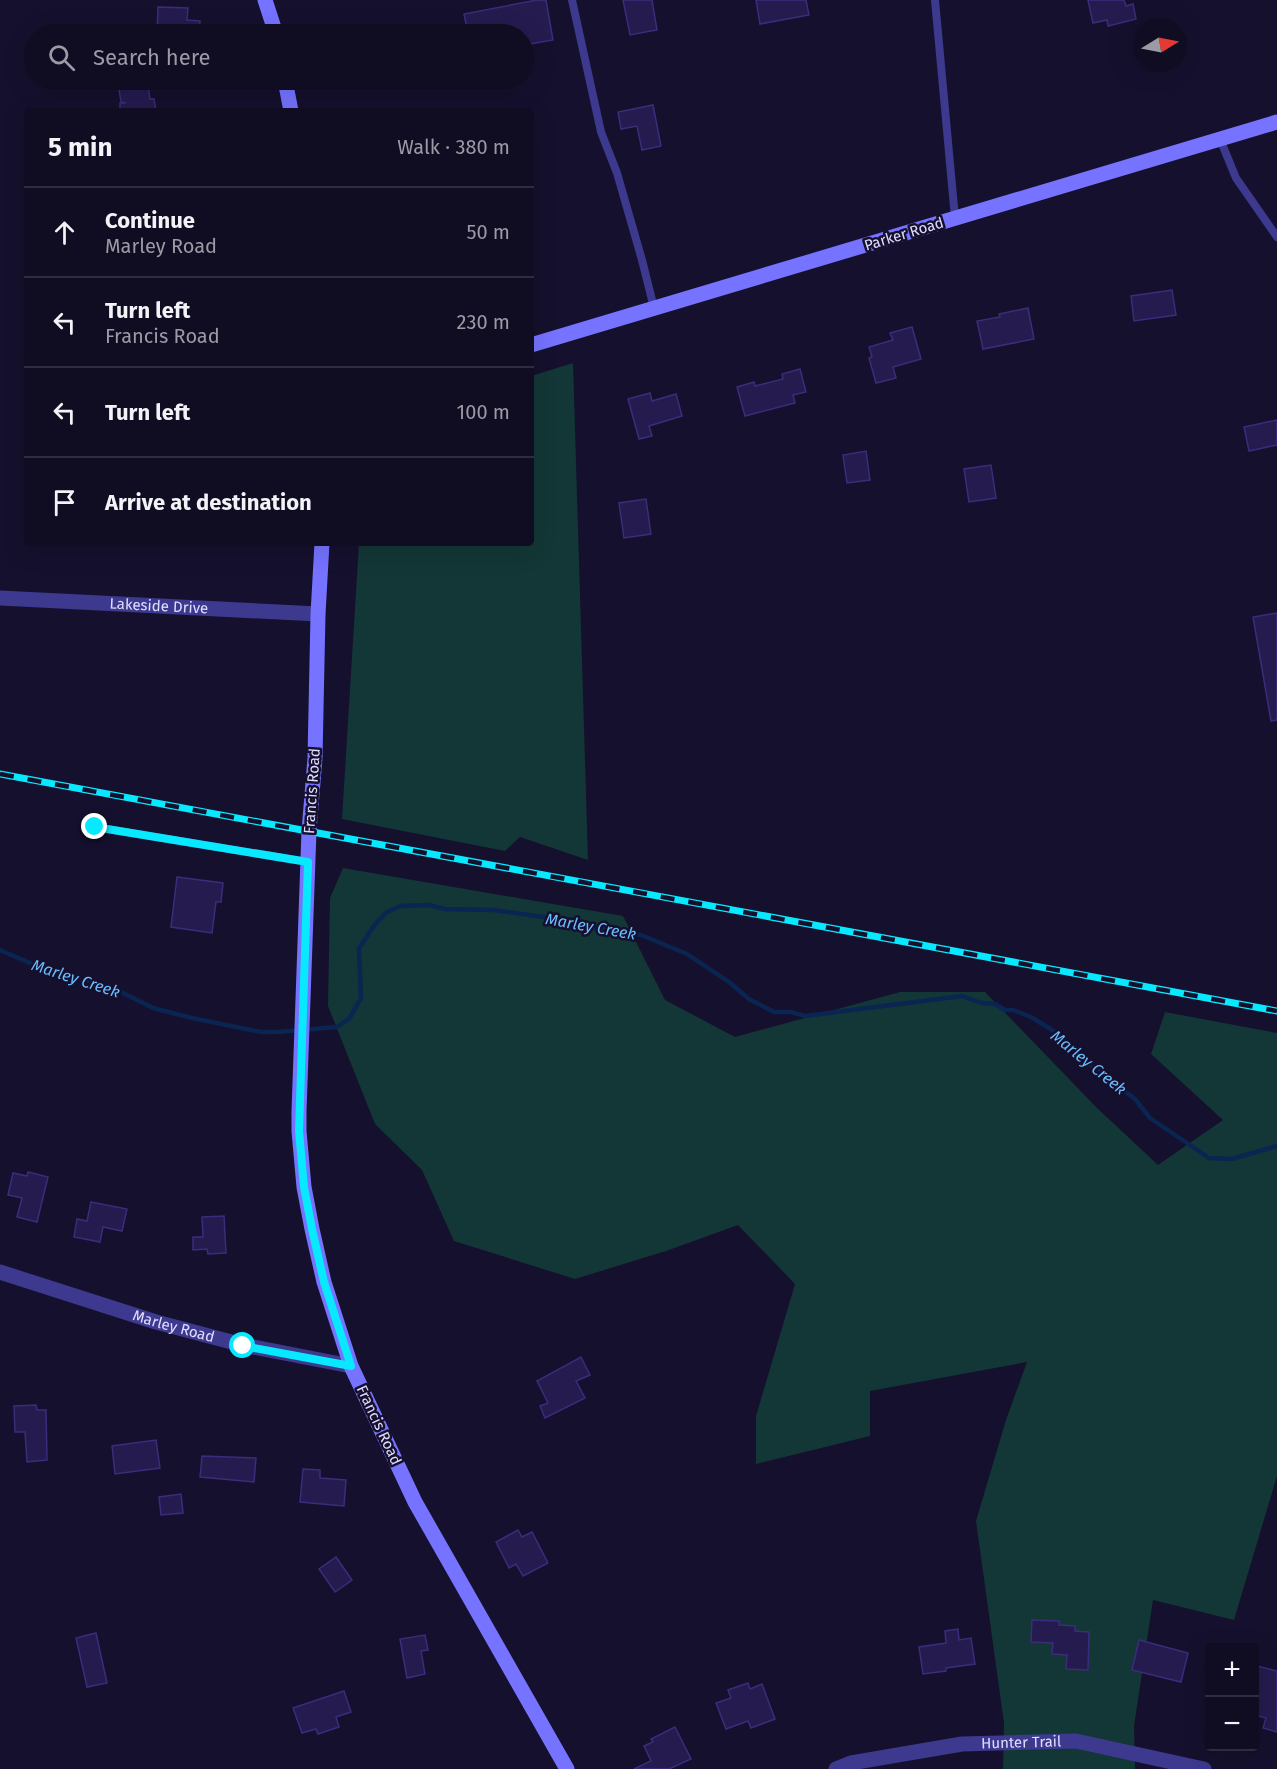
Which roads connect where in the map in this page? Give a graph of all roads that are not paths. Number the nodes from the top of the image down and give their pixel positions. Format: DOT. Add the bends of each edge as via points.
graph roads {
  1 [pos="265,0"];
  2 [pos="572,0"];
  3 [pos="935,0"];
  4 [pos="273,24"];
  5 [pos="287,90"];
  6 [pos="290,108"];
  7 [pos="1277,122"];
  8 [pos="1220,139"];
  9 [pos="955,218"];
  10 [pos="1277,237"];
  11 [pos="654,308"];
  12 [pos="534,344"];
  13 [pos="322,546"];
  14 [pos="0,598"];
  15 [pos="318,614"];
  16 [pos="95,827"];
  17 [pos="308,862"];
  18 [pos="0,1272"];
  19 [pos="351,1366"];
  20 [pos="567,1769"];
  21 [pos="836,1769"];
  22 [pos="1204,1769"];
  1 -- 4 [label="street"];
  2 -- 11 [label="lane" via="601,132 617,173"];
  3 -- 9 [label="lane"];
  5 -- 6 [label="street"];
  7 -- 8 [label="street, Parker Road"];
  8 -- 9 [label="street, Parker Road"];
  8 -- 10 [label="lane" via="1236,178"];
  9 -- 11 [label="street, Parker Road"];
  11 -- 12 [label="street, Parker Road"];
  13 -- 15 [label="street, Francis Road"];
  14 -- 15 [label="street, Lakeside Drive"];
  15 -- 17 [label="street, Francis Road"];
  16 -- 17 [label="lane"];
  17 -- 19 [label="street, Francis Road" via="299,1131 312,1229"];
  18 -- 19 [label="street, Marley Road" via="243,1346"];
  19 -- 20 [label="street, Francis Road" via="414,1502"];
  21 -- 22 [label="street, Hunter Trail" via="962,1744 1076,1741"];
}
